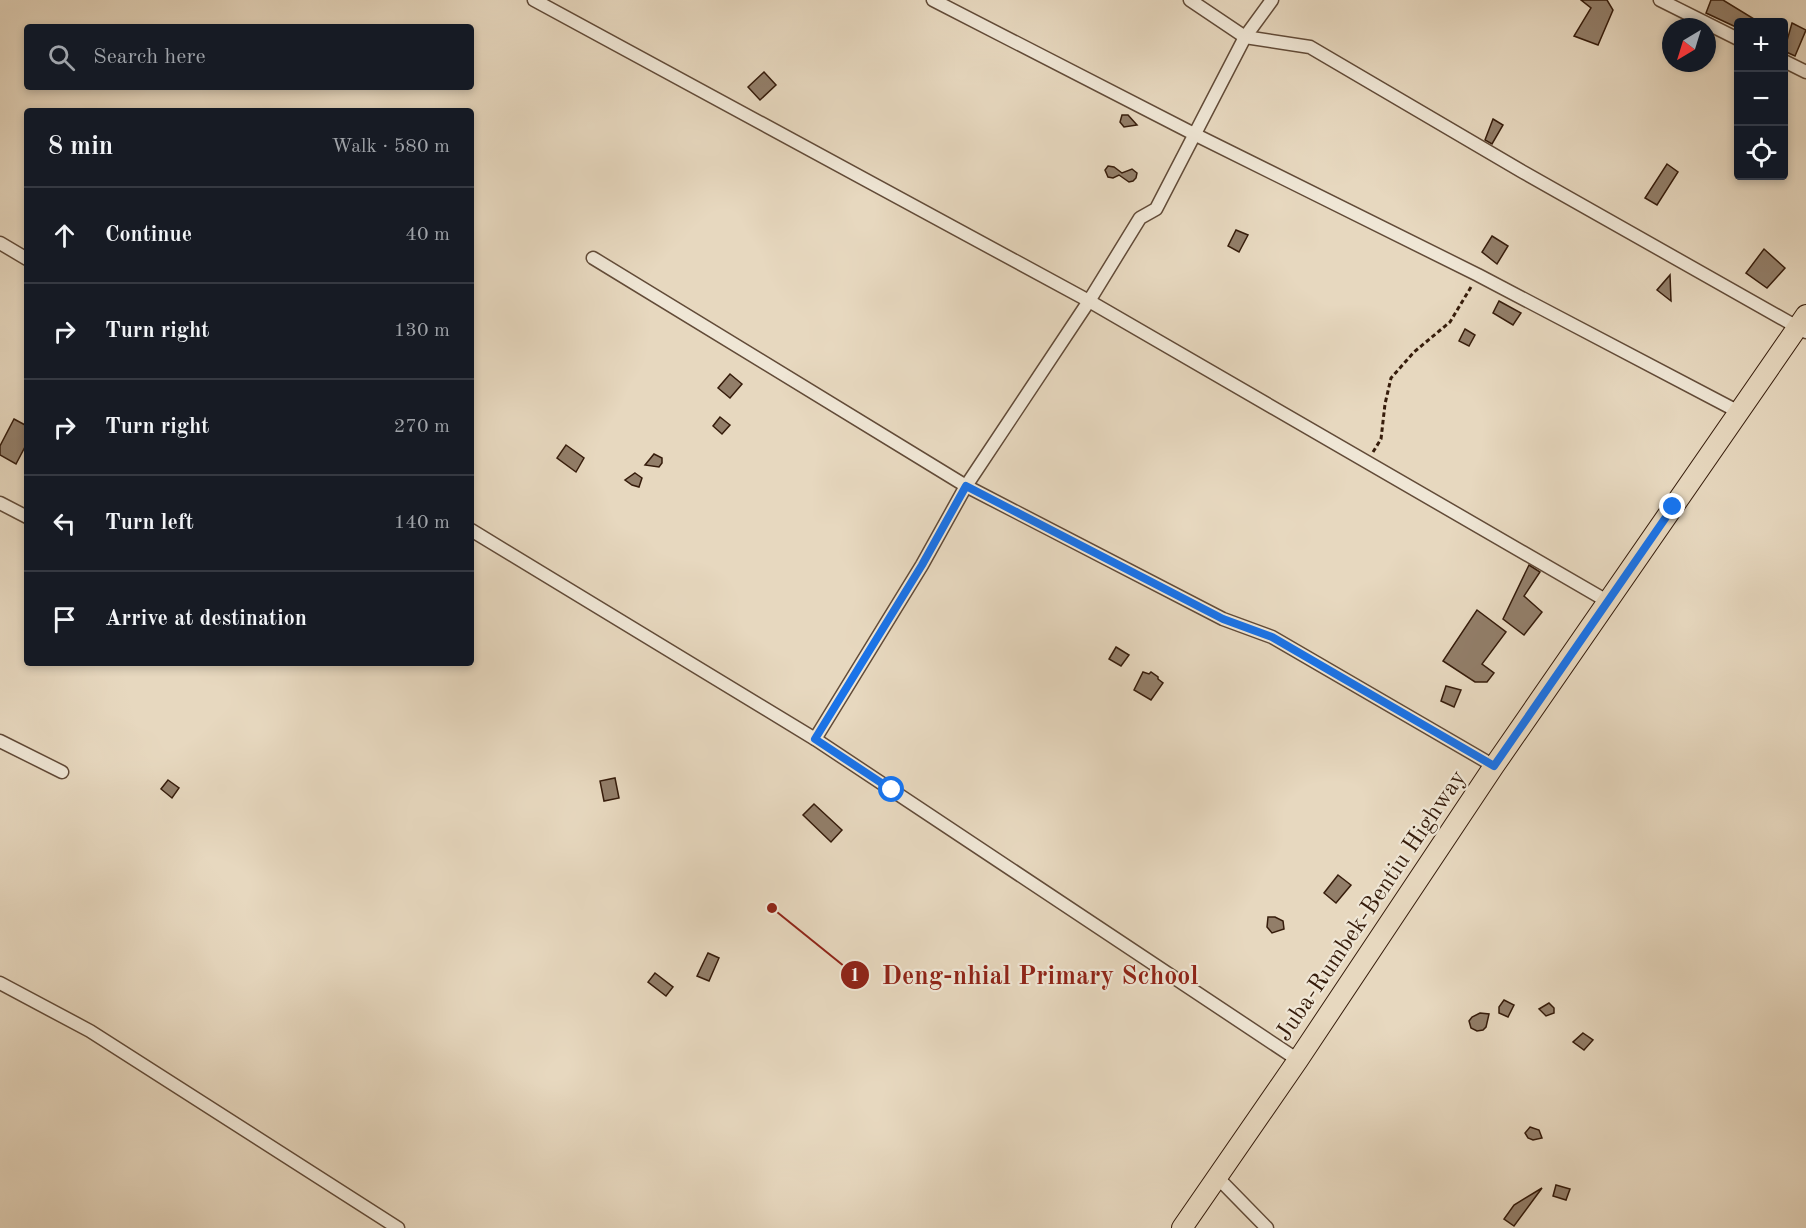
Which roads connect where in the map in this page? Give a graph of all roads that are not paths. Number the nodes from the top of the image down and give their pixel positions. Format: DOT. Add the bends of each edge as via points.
graph roads {
  1 [pos="534,0"];
  2 [pos="933,0"];
  3 [pos="1190,0"];
  4 [pos="1272,0"];
  5 [pos="1660,0"];
  6 [pos="1245,37"];
  7 [pos="1734,37"];
  8 [pos="1788,63"];
  9 [pos="1806,72"];
  10 [pos="1196,135"];
  11 [pos="0,243"];
  12 [pos="24,257"];
  13 [pos="593,258"];
  14 [pos="1089,301"];
  15 [pos="1803,325"];
  16 [pos="1739,412"];
  17 [pos="966,486"];
  18 [pos="0,503"];
  19 [pos="24,515"];
  20 [pos="474,532"];
  21 [pos="1607,601"];
  22 [pos="815,739"];
  23 [pos="0,741"];
  24 [pos="1494,766"];
  25 [pos="62,772"];
  26 [pos="0,983"];
  27 [pos="1298,1060"];
  28 [pos="1218,1178"];
  29 [pos="398,1228"];
  30 [pos="1182,1228"];
  31 [pos="1267,1228"];
  1 -- 14 [label="street"];
  2 -- 10 [label="street"];
  3 -- 6 [label="street"];
  4 -- 6 [label="street"];
  5 -- 7 [label="street"];
  6 -- 10 [label="street"];
  6 -- 15 [label="street" via="1310,47 1523,172"];
  8 -- 9 [label="street"];
  10 -- 14 [label="street" via="1156,209 1140,218"];
  10 -- 16 [label="street" via="1478,274"];
  11 -- 12 [label="street"];
  13 -- 17 [label="street"];
  14 -- 17 [label="street"];
  14 -- 21 [label="street"];
  15 -- 16 [label="main road, Juba-Rumbek-Bentiu Highway"];
  16 -- 21 [label="main road, Juba-Rumbek-Bentiu Highway"];
  17 -- 22 [label="street"];
  17 -- 24 [label="street" via="1223,619 1272,637"];
  18 -- 19 [label="street"];
  20 -- 22 [label="street"];
  21 -- 24 [label="main road, Juba-Rumbek-Bentiu Highway"];
  22 -- 27 [label="street"];
  23 -- 25 [label="street"];
  24 -- 27 [label="main road, Juba-Rumbek-Bentiu Highway"];
  26 -- 29 [label="street" via="90,1032"];
  27 -- 28 [label="main road, Juba-Rumbek-Bentiu Highway"];
  28 -- 30 [label="main road, Juba-Rumbek-Bentiu Highway"];
  28 -- 31 [label="street"];
}
